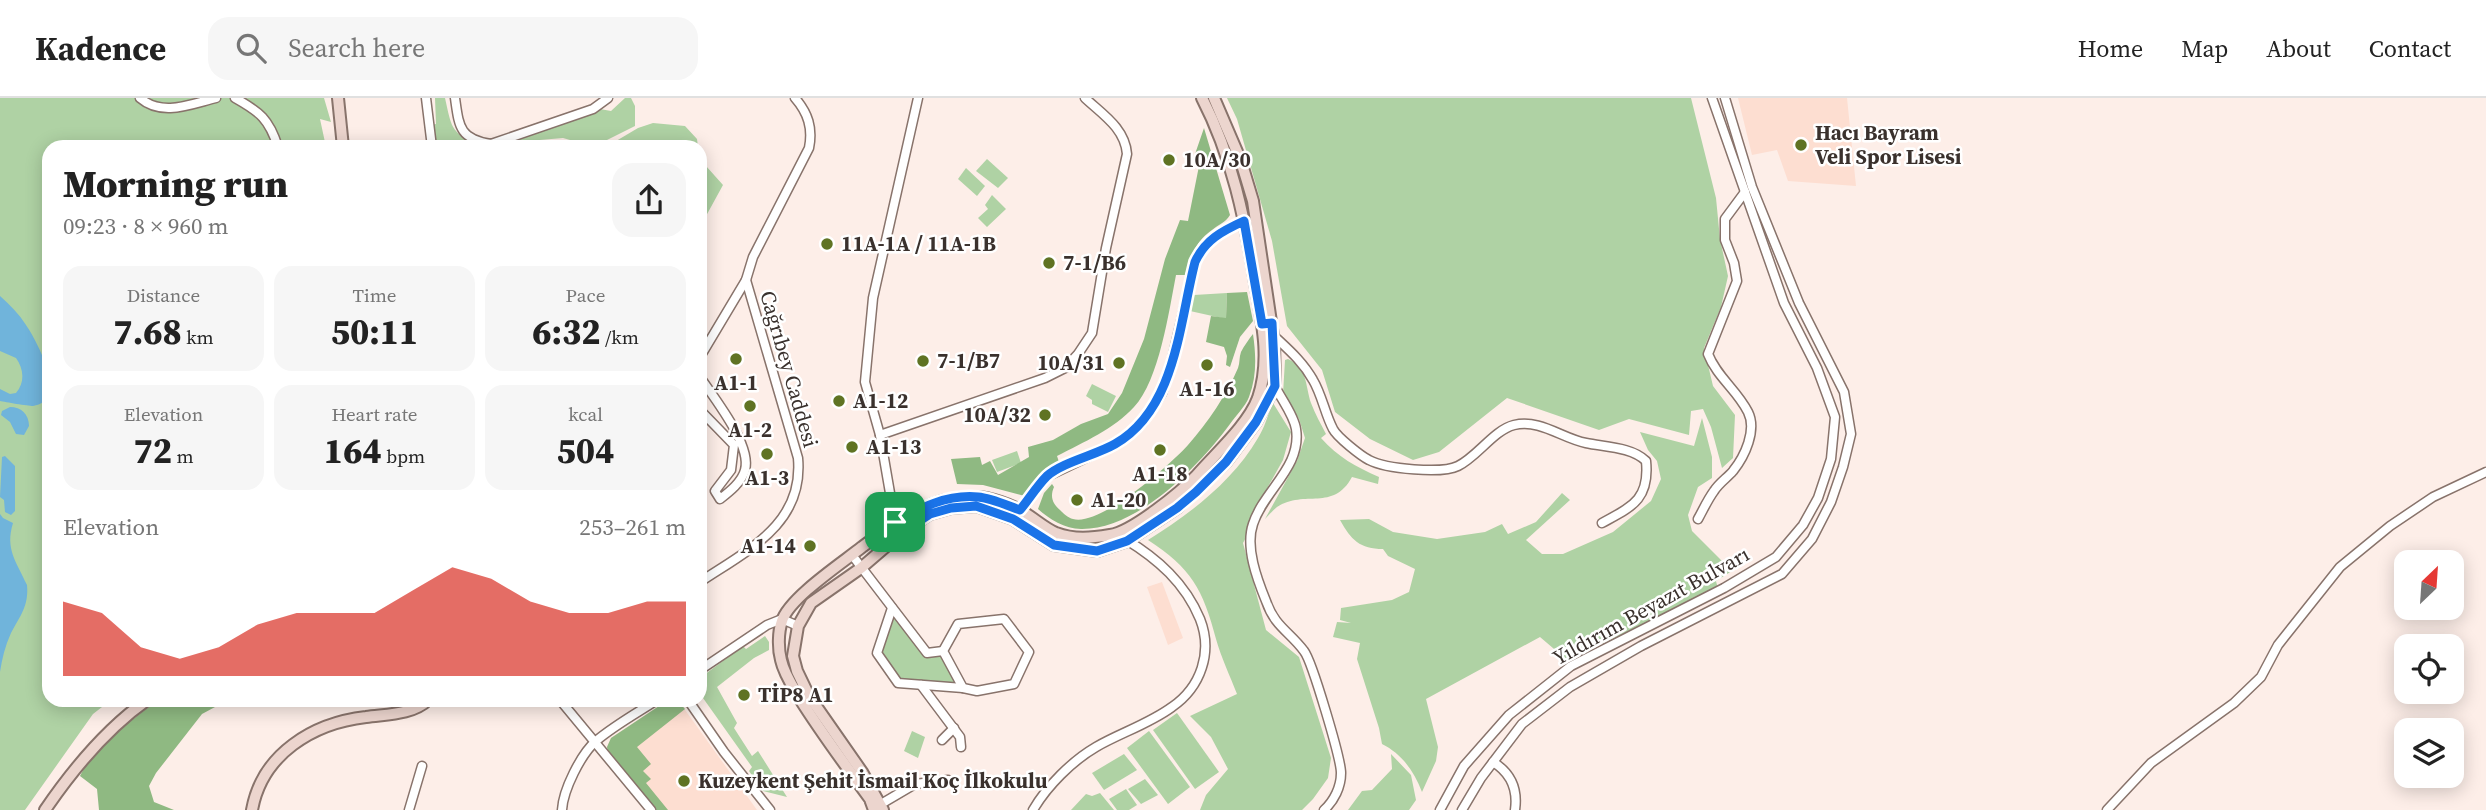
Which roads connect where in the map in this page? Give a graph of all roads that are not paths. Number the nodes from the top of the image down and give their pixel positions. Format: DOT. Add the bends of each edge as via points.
graph roads {
  1 [pos="140,98"];
  2 [pos="216,98"];
  3 [pos="236,98"];
  4 [pos="338,98"];
  5 [pos="426,98"];
  6 [pos="455,98"];
  7 [pos="608,98"];
  8 [pos="795,98"];
  9 [pos="918,98"];
  10 [pos="1085,98"];
  11 [pos="1202,98"];
  12 [pos="1214,98"];
  13 [pos="1712,98"];
  14 [pos="1725,98"];
  15 [pos="276,140"];
  16 [pos="342,140"];
  17 [pos="431,140"];
  18 [pos="474,140"];
  19 [pos="502,140"];
  20 [pos="1745,192"];
  21 [pos="1244,221"];
  22 [pos="746,279"];
  23 [pos="1267,323"];
  24 [pos="1274,336"];
  25 [pos="707,345"];
  26 [pos="1275,386"];
  27 [pos="707,387"];
  28 [pos="707,417"];
  29 [pos="880,435"];
  30 [pos="2486,472"];
  31 [pos="1016,514"];
  32 [pos="1698,519"];
  33 [pos="895,522"];
  34 [pos="1602,523"];
  35 [pos="904,531"];
  36 [pos="1115,535"];
  37 [pos="1127,541"];
  38 [pos="852,555"];
  39 [pos="861,568"];
  40 [pos="707,577"];
  41 [pos="892,608"];
  42 [pos="782,619"];
  43 [pos="798,626"];
  44 [pos="943,651"];
  45 [pos="707,665"];
  46 [pos="921,685"];
  47 [pos="963,688"];
  48 [pos="138,707"];
  49 [pos="415,707"];
  50 [pos="566,707"];
  51 [pos="647,707"];
  52 [pos="693,707"];
  53 [pos="954,728"];
  54 [pos="942,740"];
  55 [pos="595,742"];
  56 [pos="961,747"];
  57 [pos="1493,762"];
  58 [pos="422,766"];
  59 [pos="947,780"];
  60 [pos="878,808"];
  61 [pos="45,810"];
  62 [pos="252,810"];
  63 [pos="409,810"];
  64 [pos="562,810"];
  65 [pos="651,810"];
  66 [pos="770,810"];
  67 [pos="1033,810"];
  68 [pos="1324,810"];
  69 [pos="1440,810"];
  70 [pos="1462,810"];
  71 [pos="1515,810"];
  72 [pos="2107,810"];
  1 -- 2 [label="street" via="150,106 178,109"];
  3 -- 15 [label="street" via="259,111"];
  4 -- 16 [label="street"];
  5 -- 17 [label="street"];
  6 -- 18 [label="street" via="460,127"];
  7 -- 19 [label="street" via="593,108"];
  8 -- 22 [label="street, Cağrıbey Caddesi" via="808,117 809,148 752,257"];
  9 -- 29 [label="street" via="873,298 865,382"];
  10 -- 29 [label="street" via="1118,128 1127,154 1092,333 1065,368 1045,378"];
  11 -- 21 [label="street" via="1221,138"];
  12 -- 23 [label="street" via="1253,201"];
  13 -- 20 [label="street, Yıldırım Beyazıt Bulvarı"];
  14 -- 57 [label="street, Yıldırım Beyazıt Bulvarı" via="1752,187 1799,303 1844,392 1851,434 1831,502 1812,539 1782,573 1570,687 1522,724"];
  20 -- 32 [label="street" via="1726,219 1725,240 1737,281 1708,354 1714,369 1749,414 1748,447"];
  20 -- 69 [label="street, Yıldırım Beyazıt Bulvarı" via="1784,303 1835,416 1831,459 1818,498 1776,557 1571,666 1509,715 1464,766"];
  21 -- 23 [label="street"];
  21 -- 31 [label="street" via="1201,249 1162,393 1143,422 1117,443 1048,476"];
  22 -- 25 [label="street"];
  22 -- 40 [label="street, Cağrıbey Caddesi" via="798,458 799,483 790,508 771,532"];
  23 -- 24 [label="street"];
  23 -- 36 [label="street" via="1264,378 1244,420 1188,485"];
  24 -- 26 [label="street"];
  24 -- 34 [label="street" via="1315,383 1334,432 1369,460 1391,468 1458,467 1514,425 1543,426 1578,442 1641,456 1647,474 1640,496 1633,507"];
  26 -- 37 [label="street" via="1256,422 1226,462 1177,508"];
  26 -- 68 [label="street" via="1296,427 1296,443 1292,461 1253,524 1251,550 1276,623 1305,652 1313,669 1341,772 1335,800"];
  27 -- 28 [label="street" via="745,450 745,470 720,499 715,491 731,470 734,445"];
  29 -- 33 [label="street"];
  30 -- 72 [label="street" via="2433,497 2340,567 2278,645 2260,677 2234,704 2151,763"];
  31 -- 33 [label="street" via="980,496 956,497"];
  31 -- 35 [label="street" via="976,506 951,508 930,514"];
  31 -- 36 [label="street" via="1079,539"];
  31 -- 37 [label="street" via="1054,545 1097,551"];
  33 -- 35 [label="street"];
  33 -- 38 [label="street"];
  35 -- 39 [label="street"];
  36 -- 37 [label="street"];
  37 -- 67 [label="street" via="1170,572 1192,601 1206,634 1205,663 1172,707 1093,748 1046,789"];
  38 -- 39 [label="street"];
  38 -- 42 [label="street" via="807,589"];
  39 -- 41 [label="street"];
  39 -- 43 [label="street" via="811,603"];
  41 -- 44 [label="street" via="927,653"];
  41 -- 46 [label="street" via="877,653 898,684"];
  42 -- 43 [label="street"];
  42 -- 45 [label="street"];
  42 -- 60 [label="street" via="780,660 788,679"];
  43 -- 60 [label="street" via="793,656 797,671 808,696 862,772"];
  44 -- 47 [label="street"];
  44 -- 47 [label="street" via="958,624 1004,619 1029,652 1014,684 977,691"];
  46 -- 47 [label="street"];
  46 -- 53 [label="street"];
  48 -- 61 [label="street" via="95,745"];
  49 -- 62 [label="street" via="338,722 307,735 266,771"];
  50 -- 55 [label="street"];
  51 -- 55 [label="street"];
  52 -- 66 [label="street"];
  53 -- 54 [label="street"];
  53 -- 56 [label="street"];
  55 -- 64 [label="street" via="575,770"];
  55 -- 65 [label="street"];
  57 -- 70 [label="street, Yıldırım Beyazıt Bulvarı"];
  57 -- 71 [label="street" via="1506,770 1517,794"];
  58 -- 63 [label="street"];
  59 -- 60 [label="street" via="915,784"];
}
